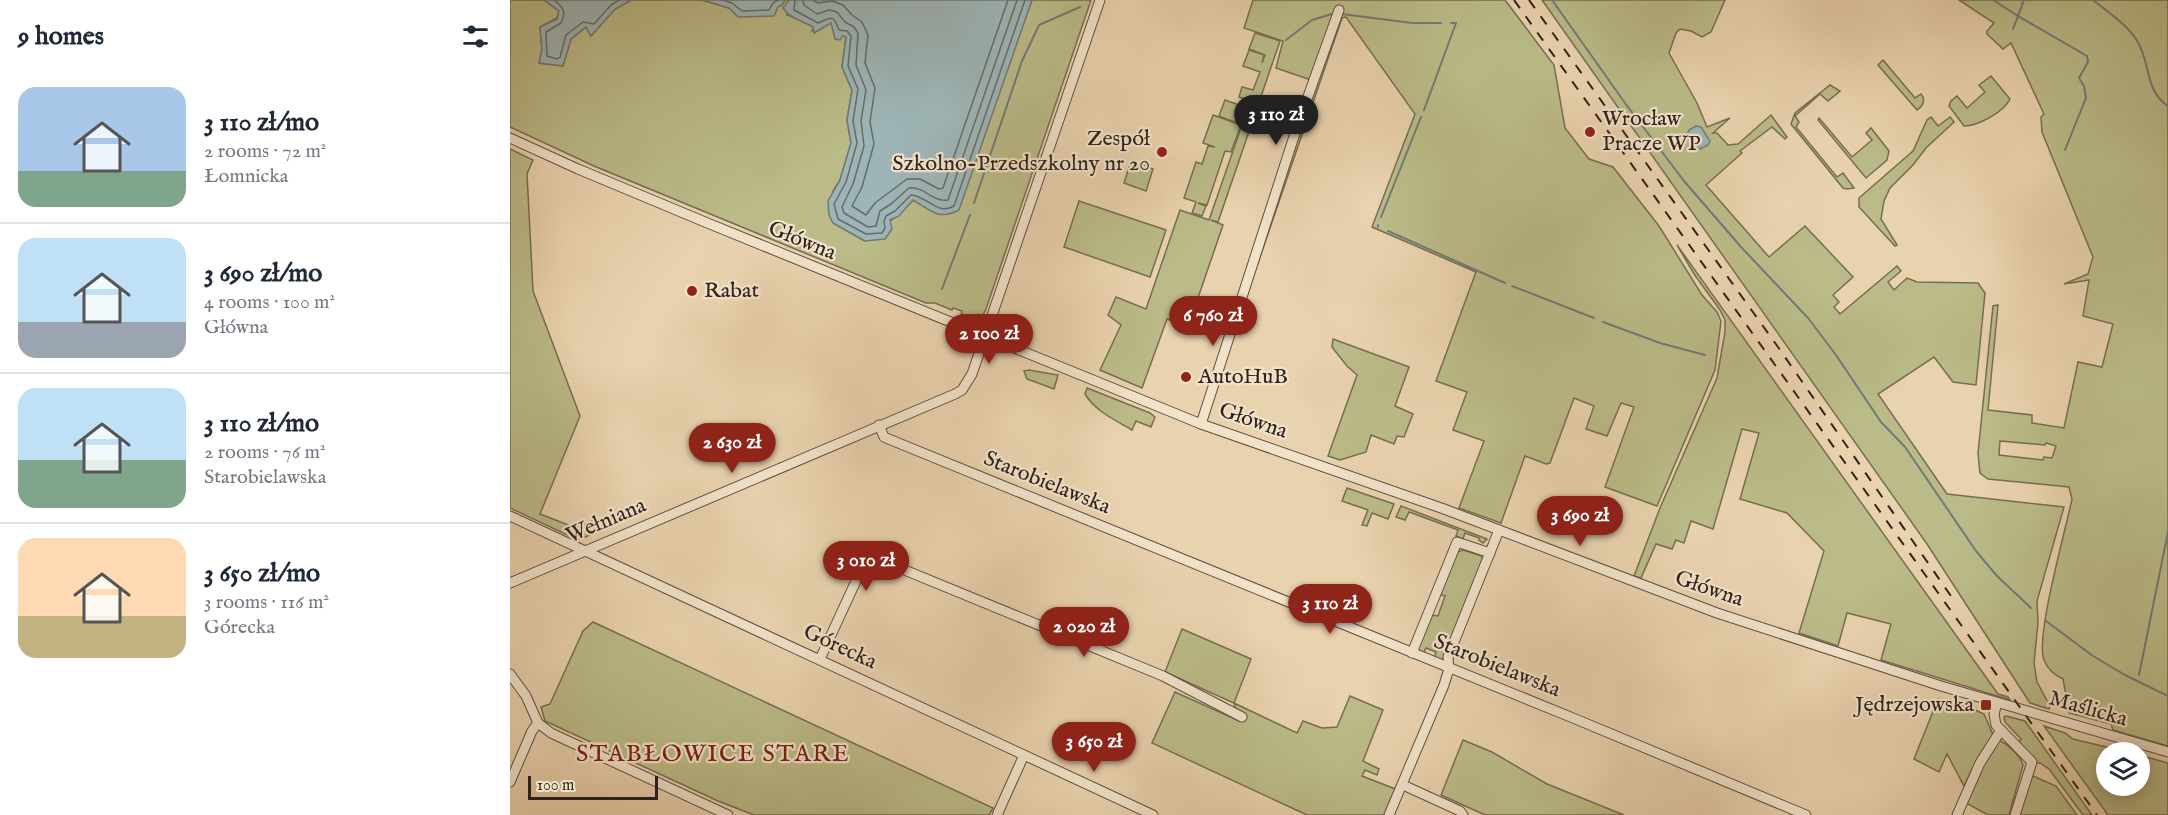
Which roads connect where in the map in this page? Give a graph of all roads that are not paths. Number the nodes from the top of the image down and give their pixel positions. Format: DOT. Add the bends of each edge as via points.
graph roads {
  1 [pos="1101,0"];
  2 [pos="1339,10"];
  3 [pos="510,138"];
  4 [pos="984,336"];
  5 [pos="1201,424"];
  6 [pos="879,425"];
  7 [pos="510,516"];
  8 [pos="1499,530"];
  9 [pos="586,550"];
  10 [pos="1490,553"];
  11 [pos="510,584"];
  12 [pos="1412,653"];
  13 [pos="820,659"];
  14 [pos="1449,669"];
  15 [pos="510,674"];
  16 [pos="1997,703"];
  17 [pos="1242,717"];
  18 [pos="538,723"];
  19 [pos="2001,730"];
  20 [pos="2168,752"];
  21 [pos="1024,755"];
  22 [pos="510,782"];
  23 [pos="1403,785"];
  24 [pos="728,815"];
  25 [pos="997,815"];
  26 [pos="1153,815"];
  27 [pos="1389,815"];
  28 [pos="1463,815"];
  29 [pos="1806,815"];
  30 [pos="1957,815"];
  31 [pos="2015,815"];
  1 -- 4 [label="street, Wełniana"];
  2 -- 5 [label="street"];
  3 -- 4 [label="street, Główna"];
  4 -- 5 [label="street, Główna"];
  4 -- 6 [label="street, Wełniana" via="972,374 962,390"];
  5 -- 8 [label="street, Główna"];
  6 -- 9 [label="street, Wełniana"];
  6 -- 12 [label="street, Starobielawska" via="884,437 891,440"];
  7 -- 9 [label="street, Górecka"];
  8 -- 10 [label="street"];
  8 -- 16 [label="street, Główna" via="1706,609"];
  9 -- 11 [label="street, Wełniana"];
  9 -- 13 [label="street, Górecka"];
  10 -- 12 [label="street" via="1457,542"];
  10 -- 14 [label="street" via="1448,657"];
  12 -- 14 [label="street, Starobielawska"];
  13 -- 17 [label="street" via="868,555 1163,676"];
  13 -- 21 [label="street, Górecka"];
  14 -- 23 [label="street"];
  14 -- 29 [label="street, Starobielawska"];
  15 -- 18 [label="street"];
  16 -- 19 [label="street" via="1994,717"];
  16 -- 20 [label="street, Maślicka"];
  18 -- 22 [label="street"];
  18 -- 24 [label="street" via="551,733"];
  19 -- 30 [label="street" via="1980,763"];
  19 -- 31 [label="street" via="2032,762"];
  21 -- 25 [label="street"];
  21 -- 26 [label="street, Górecka"];
  23 -- 27 [label="street"];
  23 -- 28 [label="street"];
}
